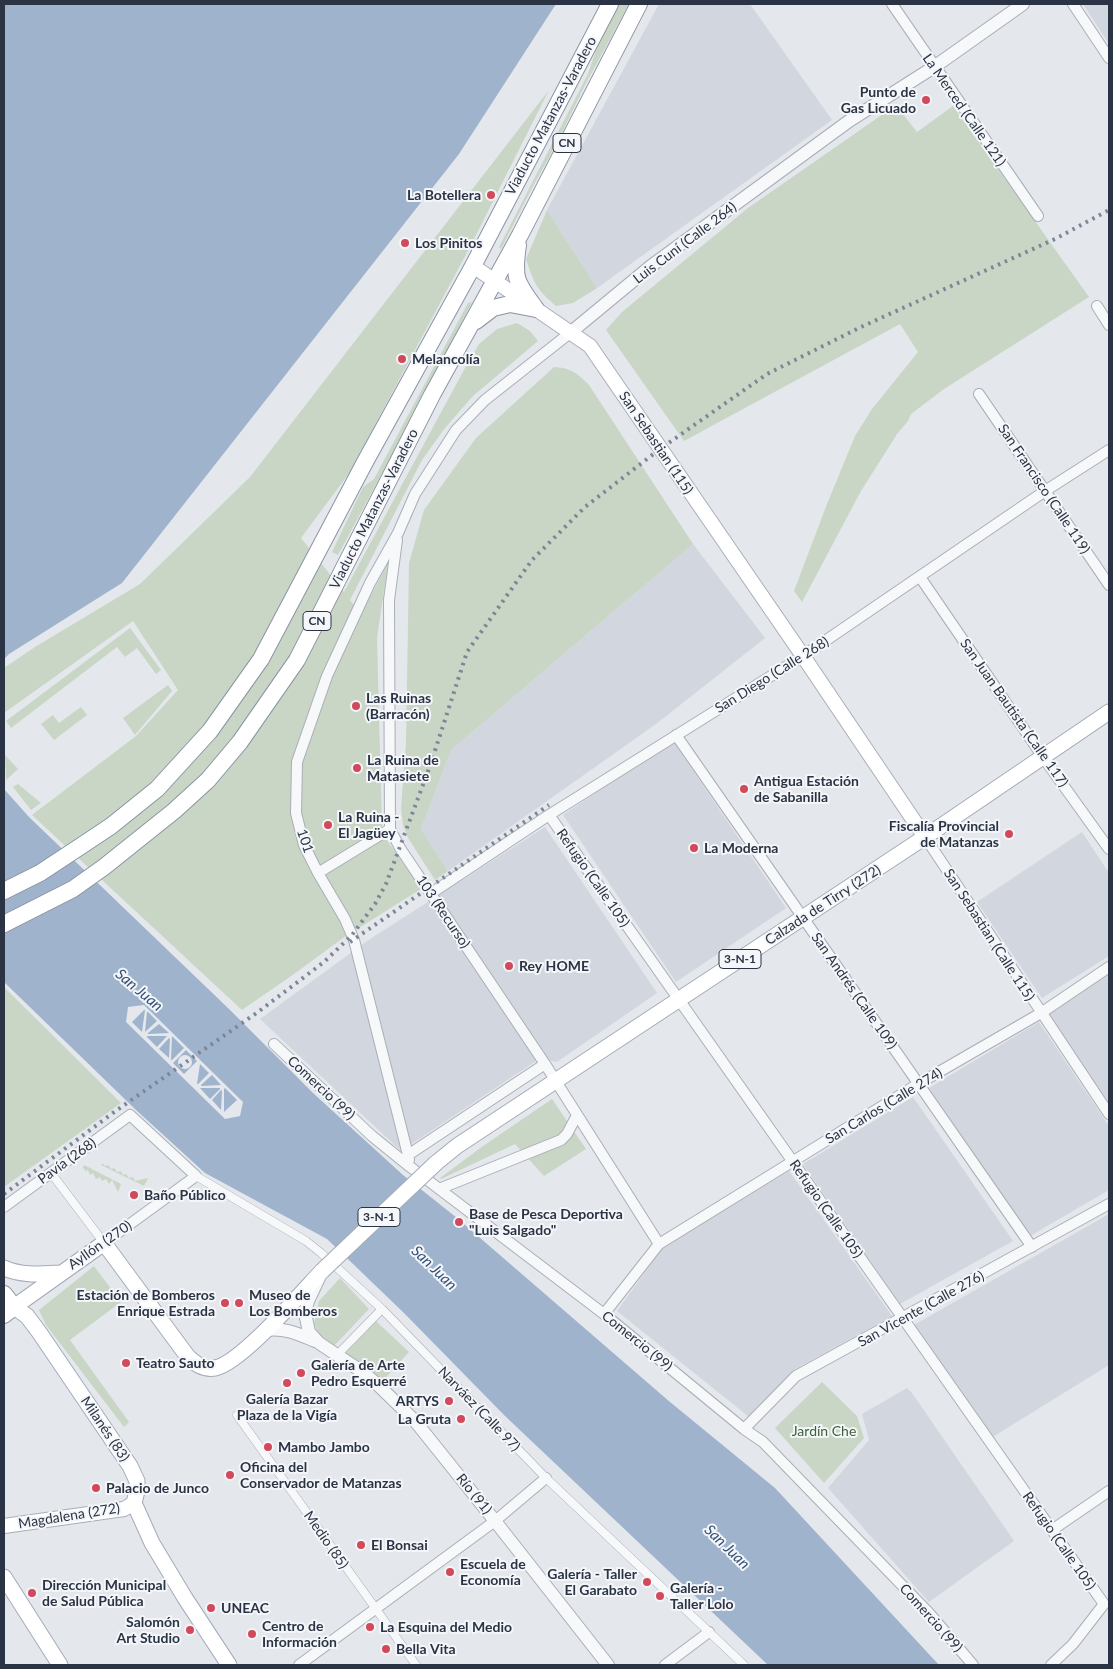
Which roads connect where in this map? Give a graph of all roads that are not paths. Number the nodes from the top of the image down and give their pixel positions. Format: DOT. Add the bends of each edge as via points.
graph roads {
  1 [pos="610,4"];
  2 [pos="639,4"];
  3 [pos="892,4"];
  4 [pos="1024,4"];
  5 [pos="1073,4"];
  6 [pos="1109,58"];
  7 [pos="934,67"];
  8 [pos="1038,216"];
  9 [pos="520,235"];
  10 [pos="473,266"];
  11 [pos="495,281"];
  12 [pos="1097,306"];
  13 [pos="536,309"];
  14 [pos="1109,325"];
  15 [pos="468,329"];
  16 [pos="570,333"];
  17 [pos="978,394"];
  18 [pos="1109,450"];
  19 [pos="1045,491"];
  20 [pos="398,533"];
  21 [pos="920,577"];
  22 [pos="1109,585"];
  23 [pos="803,656"];
  24 [pos="1109,712"];
  25 [pos="676,735"];
  26 [pos="1043,757"];
  27 [pos="549,815"];
  28 [pos="390,829"];
  29 [pos="925,837"];
  30 [pos="1109,849"];
  31 [pos="318,873"];
  32 [pos="4,891"];
  33 [pos="430,894"];
  34 [pos="802,918"];
  35 [pos="4,924"];
  36 [pos="1109,967"];
  37 [pos="678,999"];
  38 [pos="1041,1013"];
  39 [pos="274,1044"];
  40 [pos="545,1064"];
  41 [pos="556,1081"];
  42 [pos="918,1084"];
  43 [pos="1109,1114"];
  44 [pos="577,1115"];
  45 [pos="408,1155"];
  46 [pos="792,1162"];
  47 [pos="409,1166"];
  48 [pos="51,1172"];
  49 [pos="196,1176"];
  50 [pos="439,1190"];
  51 [pos="1109,1204"];
  52 [pos="4,1207"];
  53 [pos="104,1243"];
  54 [pos="658,1244"];
  55 [pos="1032,1247"];
  56 [pos="4,1268"];
  57 [pos="322,1271"];
  58 [pos="60,1273"];
  59 [pos="4,1294"];
  60 [pos="382,1309"];
  61 [pos="9,1311"];
  62 [pos="604,1314"];
  63 [pos="903,1319"];
  64 [pos="266,1330"];
  65 [pos="319,1343"];
  66 [pos="337,1355"];
  67 [pos="237,1415"];
  68 [pos="744,1429"];
  69 [pos="546,1478"];
  70 [pos="1109,1491"];
  71 [pos="134,1504"];
  72 [pos="495,1520"];
  73 [pos="4,1526"];
  74 [pos="1052,1530"];
  75 [pos="4,1577"];
  76 [pos="376,1609"];
  77 [pos="709,1632"];
  78 [pos="60,1665"];
  79 [pos="229,1665"];
  80 [pos="300,1665"];
  81 [pos="416,1665"];
  82 [pos="608,1665"];
  83 [pos="665,1665"];
  84 [pos="744,1665"];
  85 [pos="974,1665"];
  86 [pos="1051,1665"];
  1 -- 10 [label="highway, Viaducto Matanzas-Varadero / CN"];
  2 -- 9 [label="highway, Viaducto Matanzas-Varadero / CN"];
  3 -- 7 [label="street, La Merced (Calle 121)"];
  4 -- 7 [label="street, Luis Cuní (Calle 264)"];
  5 -- 6 [label="street"];
  7 -- 8 [label="street, La Merced (Calle 121)"];
  7 -- 16 [label="street, Luis Cuní (Calle 264)" via="849,121 651,266"];
  9 -- 11 [label="highway, Viaducto Matanzas-Varadero / CN"];
  9 -- 13 [label="highway" via="515,266 518,284"];
  10 -- 11 [label="main road, San Sebastian (115)"];
  10 -- 32 [label="highway, Viaducto Matanzas-Varadero / CN" via="261,659 210,731 157,789 111,826"];
  11 -- 13 [label="main road, San Sebastian (115)"];
  11 -- 15 [label="highway, Viaducto Matanzas-Varadero / CN"];
  12 -- 14 [label="street"];
  13 -- 15 [label="highway" via="510,304 493,308"];
  13 -- 16 [label="main road, San Sebastian (115)"];
  15 -- 35 [label="highway, Viaducto Matanzas-Varadero / CN" via="292,667 240,742 208,780 104,867 73,889"];
  16 -- 20 [label="street, Luis Cuní (Calle 264)" via="485,400 456,430 415,494"];
  16 -- 23 [label="main road, San Sebastian (115)" via="590,346"];
  17 -- 19 [label="street, San Francisco (Calle 119)"];
  18 -- 19 [label="street, San Diego (Calle 268)"];
  19 -- 21 [label="street, San Diego (Calle 268)"];
  19 -- 22 [label="street, San Francisco (Calle 119)"];
  20 -- 28 [label="street, 103 (Recurso)" via="389,600"];
  20 -- 31 [label="street, 101" via="370,583 327,676 297,762 296,813 304,845"];
  21 -- 23 [label="street, San Diego (Calle 268)"];
  21 -- 26 [label="street, San Juan Bautista (Calle 117)"];
  23 -- 25 [label="street, San Diego (Calle 268)"];
  23 -- 29 [label="main road, San Sebastian (Calle 115)"];
  24 -- 26 [label="main road, Calzada de Tirry (272) / 3-N-1"];
  25 -- 27 [label="street, San Diego (Calle 268)"];
  25 -- 34 [label="street, San Andrés (Calle 109)"];
  26 -- 29 [label="main road, Calzada de Tirry (272) / 3-N-1"];
  26 -- 30 [label="street, San Juan Bautista (Calle 117)"];
  27 -- 33 [label="street, San Diego (Calle 268)"];
  27 -- 37 [label="street, Refugio (Calle 105)"];
  28 -- 31 [label="street"];
  28 -- 33 [label="street, 103 (Recurso)"];
  29 -- 34 [label="main road, Calzada de Tirry (272) / 3-N-1"];
  29 -- 38 [label="street, San Sebastian (Calle 115)"];
  31 -- 45 [label="street, 101" via="354,940"];
  33 -- 40 [label="street, 103 (Recurso)"];
  34 -- 37 [label="main road, Calzada de Tirry (272) / 3-N-1"];
  34 -- 42 [label="street, San Andrés (Calle 109)"];
  36 -- 38 [label="street, San Carlos (Calle 274)"];
  37 -- 41 [label="main road, Calzada de Tirry (272) / 3-N-1"];
  37 -- 46 [label="street, Refugio (Calle 105)"];
  38 -- 42 [label="street, San Carlos (Calle 274)"];
  38 -- 43 [label="street, San Sebastian (Calle 115)"];
  39 -- 47 [label="street, Comercio (99)" via="372,1136"];
  40 -- 41 [label="street, 103 (Recurso)"];
  40 -- 45 [label="street"];
  41 -- 44 [label="street, 103 (Recurso)"];
  41 -- 57 [label="main road, Calzada de Tirry (272) / 3-N-1, bridge" via="436,1163"];
  42 -- 46 [label="street, San Carlos (Calle 274)"];
  42 -- 55 [label="street, San Andrés (Calle 109)"];
  44 -- 50 [label="street" via="561,1140"];
  44 -- 54 [label="street, 103 (Recurso)"];
  45 -- 47 [label="street, 101"];
  46 -- 54 [label="street, San Carlos (Calle 274)"];
  46 -- 63 [label="street, Refugio (Calle 105)"];
  47 -- 50 [label="street, Comercio (99)"];
  48 -- 49 [label="street, Pavía (268)" via="130,1115"];
  48 -- 52 [label="street, Pavía (268)"];
  48 -- 53 [label="street"];
  49 -- 53 [label="street, Ayllón (270)"];
  49 -- 60 [label="street, Narváez (Calle 97)" via="306,1241"];
  50 -- 62 [label="street, Comercio (99)"];
  51 -- 55 [label="street, San Vicente (Calle 276)"];
  53 -- 58 [label="main road, Ayllón (270)"];
  53 -- 64 [label="main road, 3-N-1" via="188,1357 200,1367 218,1368"];
  54 -- 62 [label="street"];
  55 -- 63 [label="street, San Vicente (Calle 276)"];
  56 -- 58 [label="main road" via="17,1273"];
  57 -- 64 [label="main road, 3-N-1"];
  57 -- 65 [label="street" via="305,1313 309,1332"];
  58 -- 61 [label="main road, Ayllón (270)"];
  59 -- 61 [label="highway"];
  60 -- 66 [label="street"];
  60 -- 69 [label="street, Narváez (Calle 97)"];
  61 -- 71 [label="main road, Milanés (83)" via="27,1316 130,1466 137,1481"];
  62 -- 68 [label="street, Comercio (99)"];
  63 -- 68 [label="street, San Vicente (Calle 276)" via="796,1376"];
  63 -- 74 [label="street, Refugio (Calle 105)"];
  64 -- 65 [label="street, Río (91)" via="290,1331"];
  65 -- 66 [label="street, Río (91)"];
  66 -- 72 [label="street, Río (91)" via="378,1385 415,1421"];
  67 -- 76 [label="street, Medio (85)"];
  68 -- 85 [label="street, Comercio (99)" via="763,1442 915,1599"];
  69 -- 72 [label="street"];
  69 -- 77 [label="street, Narváez (Calle 97)"];
  70 -- 74 [label="street"];
  71 -- 73 [label="main road, Magdalena (272)"];
  71 -- 79 [label="main road, Milanés (83)" via="152,1544"];
  72 -- 76 [label="street"];
  72 -- 82 [label="street, Río (91)"];
  74 -- 86 [label="street, Refugio (Calle 105)" via="1104,1604 1073,1644"];
  75 -- 78 [label="main road"];
  76 -- 80 [label="street"];
  76 -- 81 [label="street, Medio (85)"];
  77 -- 83 [label="street"];
  77 -- 84 [label="street, Narváez (Calle 97)"];
}
